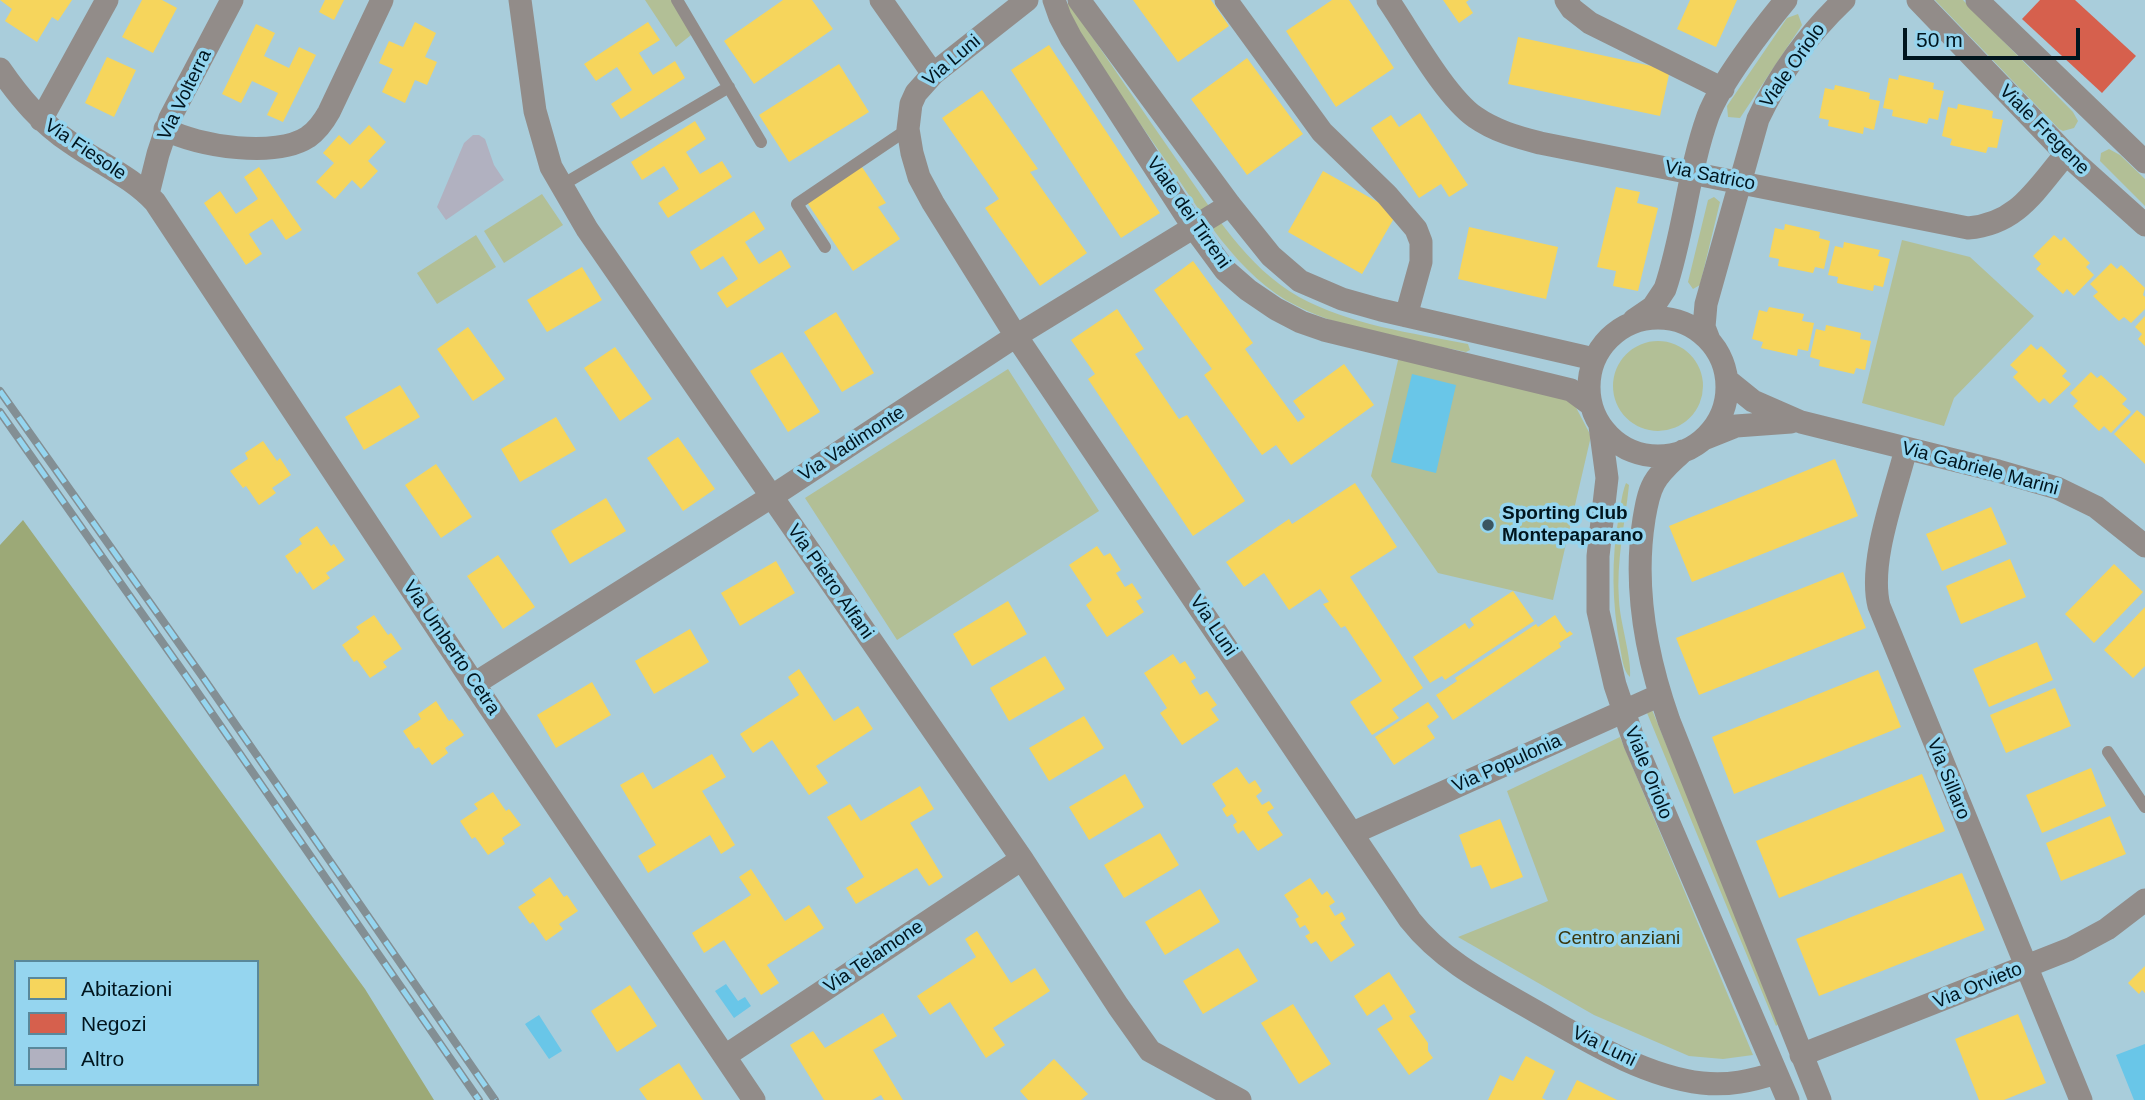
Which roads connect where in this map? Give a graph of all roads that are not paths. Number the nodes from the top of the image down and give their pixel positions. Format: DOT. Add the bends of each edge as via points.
graph roads {
  1 [pos="107,0"];
  2 [pos="232,0"];
  3 [pos="382,0"];
  4 [pos="520,0"];
  5 [pos="677,0"];
  6 [pos="881,0"];
  7 [pos="1027,0"];
  8 [pos="1054,0"];
  9 [pos="1079,0"];
  10 [pos="1227,0"];
  11 [pos="1388,0"];
  12 [pos="1566,0"];
  13 [pos="1786,0"];
  14 [pos="1844,0"];
  15 [pos="1918,0"];
  16 [pos="1978,0"];
  17 [pos="0,69"];
  18 [pos="933,74"];
  19 [pos="729,87"];
  20 [pos="1723,89"];
  21 [pos="41,120"];
  22 [pos="908,129"];
  23 [pos="165,130"];
  24 [pos="761,142"];
  25 [pos="2066,155"];
  26 [pos="2145,162"];
  27 [pos="1693,173"];
  28 [pos="1739,182"];
  29 [pos="562,185"];
  30 [pos="148,194"];
  31 [pos="1230,205"];
  32 [pos="2145,225"];
  33 [pos="1194,228"];
  34 [pos="824,247"];
  35 [pos="1406,316"];
  36 [pos="1625,325"];
  37 [pos="1016,336"];
  38 [pos="1709,340"];
  39 [pos="1594,359"];
  40 [pos="1727,380"];
  41 [pos="1590,404"];
  42 [pos="1801,422"];
  43 [pos="1600,426"];
  44 [pos="1693,446"];
  45 [pos="1906,449"];
  46 [pos="771,497"];
  47 [pos="2145,546"];
  48 [pos="474,684"];
  49 [pos="1660,695"];
  50 [pos="1623,712"];
  51 [pos="2108,752"];
  52 [pos="2145,807"];
  53 [pos="1353,833"];
  54 [pos="1022,859"];
  55 [pos="2142,909"];
  56 [pos="2026,967"];
  57 [pos="1801,1055"];
  58 [pos="725,1056"];
  59 [pos="1776,1073"];
  60 [pos="754,1100"];
  61 [pos="1240,1100"];
  62 [pos="1788,1100"];
  63 [pos="1820,1100"];
  64 [pos="2081,1100"];
  1 -- 21 [label="street"];
  2 -- 23 [label="street, Via Volterra"];
  3 -- 23 [label="street" via="329,112 310,136 284,147 257,148 199,142"];
  4 -- 29 [label="street, Via Pietro Alfani" via="535,111 551,167"];
  5 -- 19 [label="lane"];
  6 -- 18 [label="street"];
  7 -- 18 [label="street, Via Luni"];
  8 -- 33 [label="street, Viale dei Tirreni" via="1071,38"];
  9 -- 31 [label="street, Viale dei Tirreni"];
  10 -- 35 [label="street" via="1322,132 1416,229 1421,262"];
  11 -- 27 [label="street, Via Satrico" via="1451,93 1491,127 1540,143"];
  12 -- 20 [label="street" via="1590,23"];
  13 -- 20 [label="street"];
  14 -- 28 [label="street, Viale Oriolo" via="1807,40 1764,105"];
  15 -- 25 [label="street, Viale Fregene"];
  16 -- 26 [label="street"];
  17 -- 21 [label="street, Via Fiesole"];
  18 -- 22 [label="street, Via Luni" via="911,104"];
  19 -- 24 [label="lane"];
  19 -- 29 [label="lane"];
  20 -- 27 [label="street" via="1707,118"];
  21 -- 30 [label="street, Via Fiesole"];
  22 -- 34 [label="lane" via="797,204"];
  22 -- 37 [label="street, Via Luni" via="926,189"];
  23 -- 30 [label="street, Via Volterra"];
  25 -- 28 [label="street, Via Satrico" via="2019,210 1979,227 1945,225"];
  25 -- 32 [label="street, Viale Fregene"];
  27 -- 28 [label="street, Via Satrico"];
  27 -- 36 [label="street" via="1665,289 1653,307"];
  28 -- 38 [label="street, Viale Oriolo" via="1706,304 1704,327"];
  29 -- 46 [label="street, Via Pietro Alfani" via="587,229"];
  30 -- 48 [label="street, Via Umberto Cetra"];
  31 -- 33 [label="street, Via Vadimonte"];
  31 -- 35 [label="street, Viale dei Tirreni" via="1271,256 1300,281 1342,299"];
  33 -- 37 [label="street, Via Vadimonte"];
  33 -- 41 [label="street, Viale dei Tirreni" via="1237,281 1301,322 1571,390"];
  35 -- 39 [label="street, Viale dei Tirreni"];
  36 -- 38 [label="street" via="1647,318 1670,318"];
  36 -- 39 [label="street" via="1607,339"];
  37 -- 46 [label="street, Via Vadimonte"];
  37 -- 53 [label="street, Via Luni"];
  38 -- 40 [label="street" via="1721,358"];
  39 -- 41 [label="street" via="1588,381"];
  40 -- 42 [label="street, Via Gabriele Marini" via="1753,401"];
  40 -- 44 [label="street" via="1726,402 1717,423"];
  41 -- 43 [label="street"];
  42 -- 44 [label="street, Via Gabriele Marini" via="1736,426"];
  42 -- 45 [label="street, Via Gabriele Marini"];
  43 -- 44 [label="street" via="1616,443 1637,453 1661,456"];
  43 -- 50 [label="street, Viale Oriolo" via="1606,478 1597,594 1600,629"];
  44 -- 49 [label="street, Viale Oriolo" via="1654,483 1641,541 1642,613"];
  45 -- 47 [label="street, Via Gabriele Marini" via="2075,496"];
  45 -- 56 [label="street, Via Sillaro" via="1881,547 1876,587 1879,606"];
  46 -- 48 [label="street, Via Vadimonte"];
  46 -- 54 [label="street, Via Pietro Alfani"];
  48 -- 58 [label="street, Via Umberto Cetra"];
  49 -- 50 [label="street, Via Populonia"];
  49 -- 57 [label="street, Viale Oriolo"];
  50 -- 53 [label="street, Via Populonia"];
  50 -- 59 [label="street, Viale Oriolo"];
  51 -- 52 [label="lane"];
  53 -- 59 [label="street, Via Luni" via="1410,920 1438,950 1471,975 1641,1065 1688,1080 1721,1084"];
  54 -- 58 [label="street, Via Telamone"];
  54 -- 61 [label="street, Via Pietro Alfani" via="1150,1051"];
  55 -- 56 [label="street, Via Orvieto"];
  56 -- 57 [label="street, Via Orvieto"];
  56 -- 64 [label="street, Via Sillaro"];
  57 -- 63 [label="street, Viale Oriolo"];
  58 -- 60 [label="street, Via Umberto Cetra"];
  59 -- 62 [label="street, Viale Oriolo"];
}
